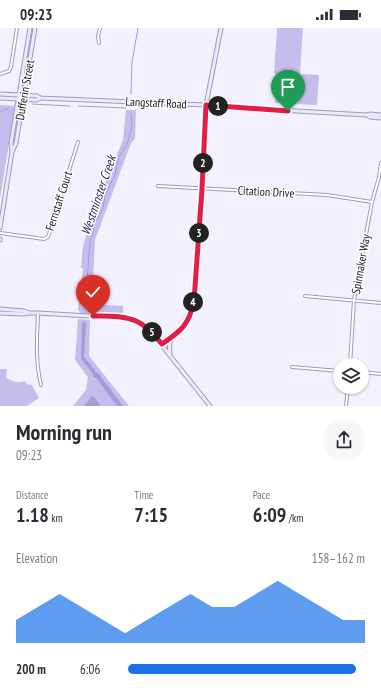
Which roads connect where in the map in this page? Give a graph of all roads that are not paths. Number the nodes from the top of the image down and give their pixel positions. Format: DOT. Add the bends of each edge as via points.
graph roads {
  1 [pos="17,28"];
  2 [pos="30,28"];
  3 [pos="35,28"];
  4 [pos="100,28"];
  5 [pos="221,28"];
  6 [pos="99,43"];
  7 [pos="0,74"];
  8 [pos="0,94"];
  9 [pos="18,97"];
  10 [pos="24,97"];
  11 [pos="0,98"];
  12 [pos="206,105"];
  13 [pos="368,115"];
  14 [pos="381,115"];
  15 [pos="381,118"];
  16 [pos="78,142"];
  17 [pos="12,152"];
  18 [pos="381,163"];
  19 [pos="380,177"];
  20 [pos="158,186"];
  21 [pos="202,189"];
  22 [pos="372,202"];
  23 [pos="0,228"];
  24 [pos="0,233"];
  25 [pos="305,296"];
  26 [pos="354,300"];
  27 [pos="381,303"];
  28 [pos="0,309"];
  29 [pos="0,313"];
  30 [pos="29,313"];
  31 [pos="38,313"];
  32 [pos="173,336"];
  33 [pos="162,344"];
  34 [pos="170,356"];
  35 [pos="350,358"];
  36 [pos="292,366"];
  37 [pos="333,370"];
  38 [pos="369,373"];
  39 [pos="381,374"];
  40 [pos="41,385"];
  41 [pos="347,394"];
  42 [pos="210,406"];
  43 [pos="346,406"];
  1 -- 7 [label="street" via="11,67 9,71"];
  2 -- 9 [label="main road, Dufferin Street"];
  3 -- 10 [label="main road, Dufferin Street"];
  4 -- 6 [label="street"];
  5 -- 12 [label="main road"];
  8 -- 9 [label="main road, Langstaff Road"];
  9 -- 10 [label="main road, Langstaff Road"];
  9 -- 11 [label="main road, Langstaff Road"];
  9 -- 17 [label="main road, Dufferin Street"];
  10 -- 12 [label="main road, Langstaff Road"];
  10 -- 17 [label="main road, Dufferin Street"];
  12 -- 13 [label="main road, Langstaff Road"];
  12 -- 21 [label="main road"];
  13 -- 14 [label="main road, Langstaff Road"];
  13 -- 15 [label="main road, Langstaff Road"];
  16 -- 24 [label="street, Fernstaff Court" via="48,236 44,239"];
  17 -- 23 [label="main road, Dufferin Street"];
  18 -- 19 [label="street, Spinnaker Way"];
  19 -- 22 [label="street, Spinnaker Way"];
  20 -- 21 [label="street, Citation Drive"];
  21 -- 22 [label="street, Citation Drive" via="327,195"];
  21 -- 32 [label="main road" via="192,312 184,326"];
  22 -- 26 [label="street, Spinnaker Way"];
  25 -- 26 [label="street"];
  26 -- 27 [label="street"];
  26 -- 35 [label="street, Spinnaker Way"];
  28 -- 30 [label="main road"];
  29 -- 30 [label="main road"];
  30 -- 31 [label="main road"];
  31 -- 33 [label="main road" via="131,319 142,324"];
  31 -- 40 [label="street" via="36,359"];
  32 -- 33 [label="main road"];
  32 -- 34 [label="main road" via="170,340"];
  33 -- 34 [label="main road"];
  34 -- 42 [label="main road"];
  36 -- 37 [label="street"];
  38 -- 39 [label="street"];
  41 -- 43 [label="street"];
}
